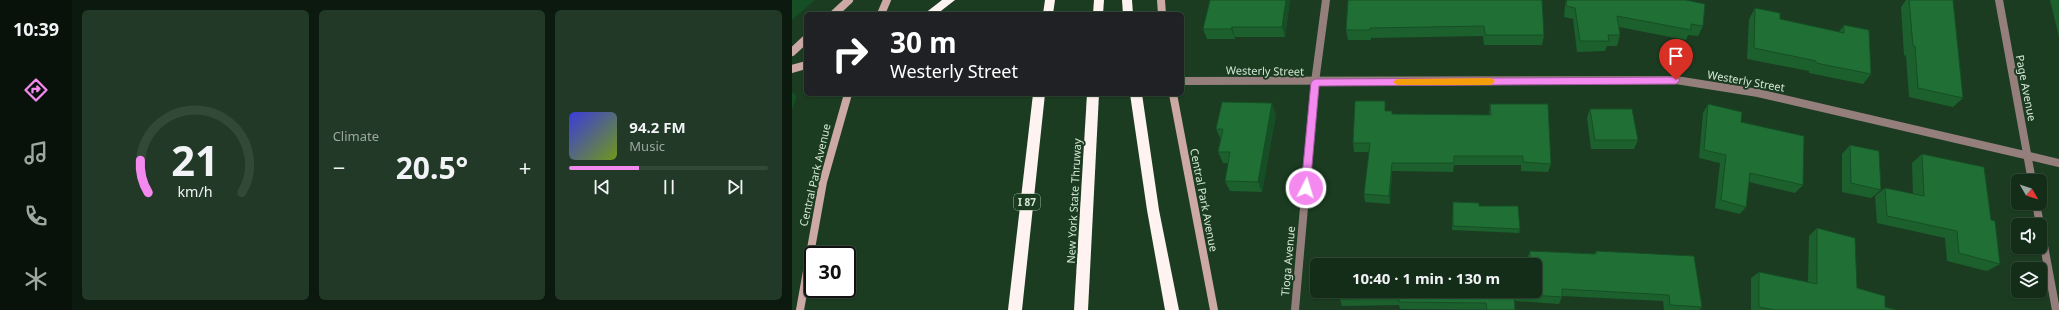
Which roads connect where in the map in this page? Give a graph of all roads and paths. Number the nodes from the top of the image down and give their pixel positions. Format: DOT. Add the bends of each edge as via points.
graph roads {
  1 [pos="849,0"];
  2 [pos="887,0"];
  3 [pos="950,0"];
  4 [pos="1050,0"];
  5 [pos="1099,0"];
  6 [pos="1127,0"];
  7 [pos="1161,0"];
  8 [pos="1326,0"];
  9 [pos="1999,0"];
  10 [pos="836,12"];
  11 [pos="882,12"];
  12 [pos="932,12"];
  13 [pos="1048,12"];
  14 [pos="1098,12"];
  15 [pos="1128,12"];
  16 [pos="1162,12"];
  17 [pos="804,41"];
  18 [pos="792,52"];
  19 [pos="804,65"];
  20 [pos="792,69"];
  21 [pos="1184,81"];
  22 [pos="1315,82"];
  23 [pos="847,96"];
  24 [pos="1039,96"];
  25 [pos="1093,96"];
  26 [pos="1136,96"];
  27 [pos="1173,96"];
  28 [pos="2028,157"];
  29 [pos="2059,163"];
  30 [pos="2031,174"];
  31 [pos="2037,210"];
  32 [pos="800,310"];
  33 [pos="1015,310"];
  34 [pos="1081,310"];
  35 [pos="1172,310"];
  36 [pos="1214,310"];
  37 [pos="1295,310"];
  38 [pos="2056,310"];
  1 -- 10 [label="main road"];
  2 -- 11 [label="main road"];
  3 -- 12 [label="highway"];
  4 -- 13 [label="highway"];
  5 -- 14 [label="highway"];
  6 -- 15 [label="highway"];
  7 -- 16 [label="main road"];
  8 -- 22 [label="street, Tioga Avenue"];
  9 -- 28 [label="street, Page Avenue"];
  17 -- 18 [label="main road"];
  19 -- 20 [label="main road"];
  21 -- 22 [label="street, Westerly Street"];
  22 -- 28 [label="street, Westerly Street" via="1676,80 1758,93"];
  22 -- 37 [label="street, Tioga Avenue"];
  23 -- 32 [label="main road, Central Park Avenue" via="823,182"];
  24 -- 33 [label="highway, I 87"];
  25 -- 34 [label="highway, New York State Thruway"];
  26 -- 35 [label="highway" via="1153,210"];
  27 -- 36 [label="main road, Central Park Avenue"];
  28 -- 29 [label="street, Westerly Street"];
  28 -- 30 [label="street, Page Avenue"];
  31 -- 38 [label="street"];
}
